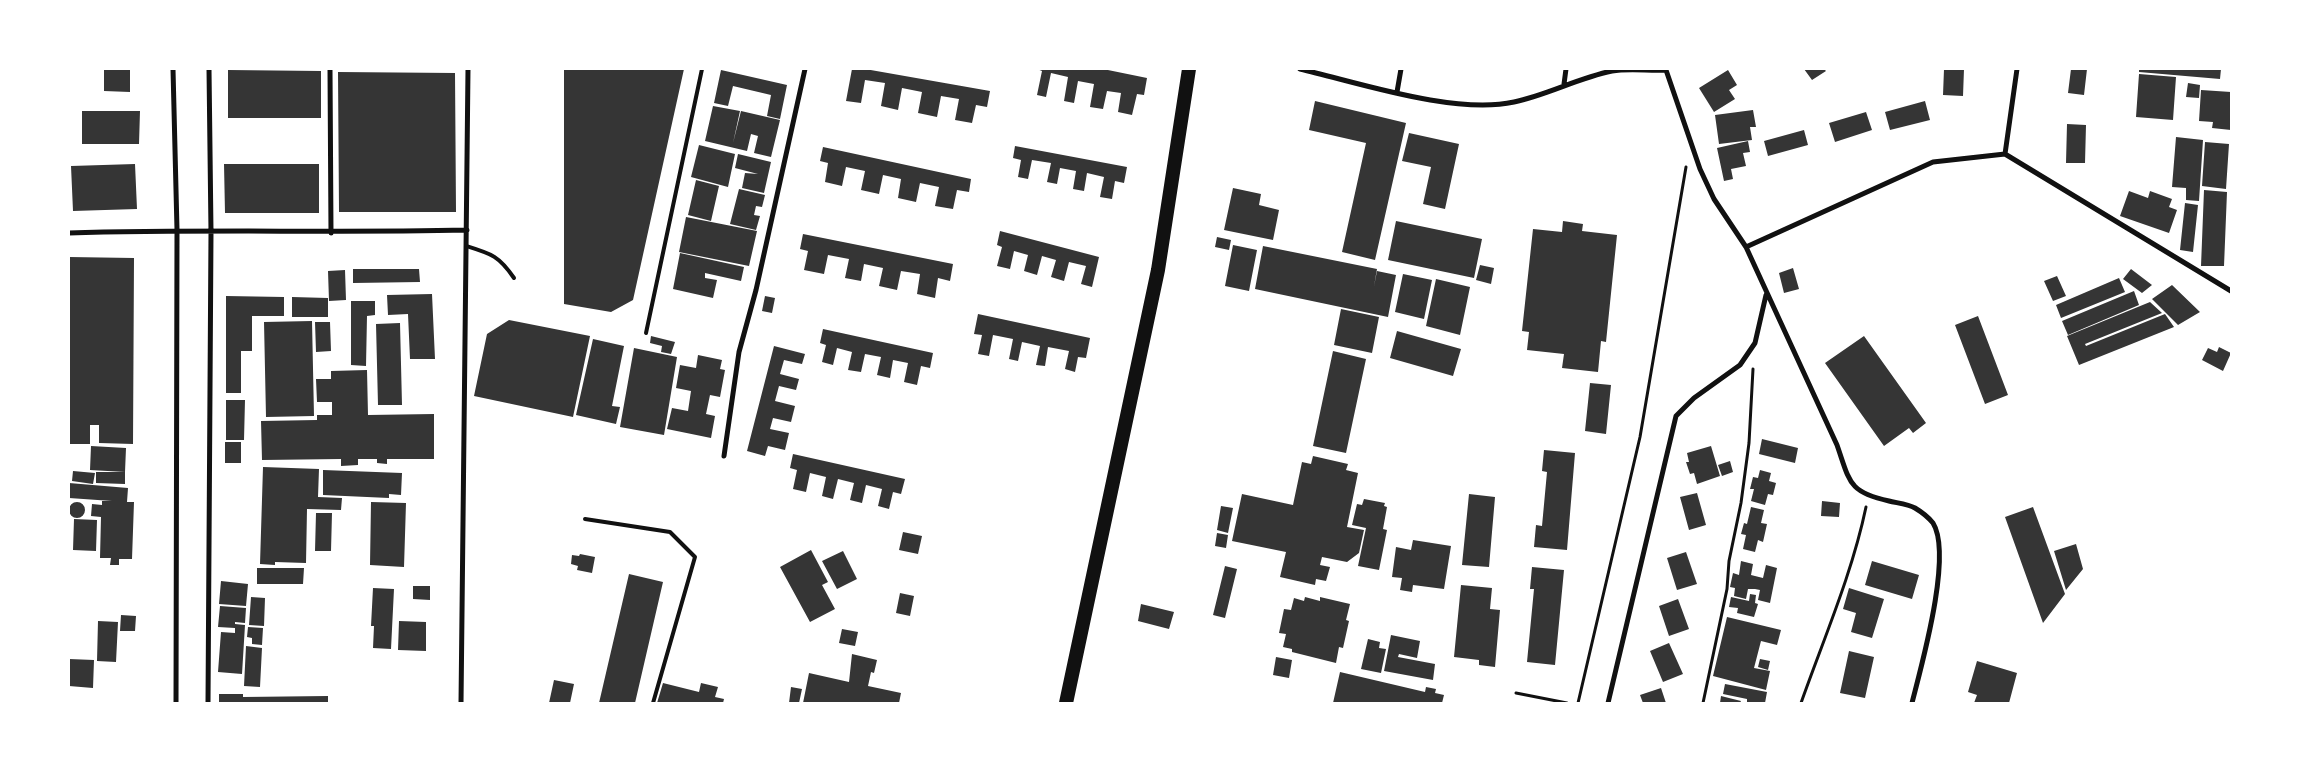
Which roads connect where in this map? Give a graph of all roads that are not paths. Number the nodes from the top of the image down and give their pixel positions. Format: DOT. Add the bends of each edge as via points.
graph roads {
  1 [pos="173,69"];
  2 [pos="209,69"];
  3 [pos="330,69"];
  4 [pos="468,69"];
  5 [pos="702,69"];
  6 [pos="805,69"];
  7 [pos="1189,69"];
  8 [pos="1300,69"];
  9 [pos="1401,69"];
  10 [pos="1566,69"];
  11 [pos="2017,69"];
  12 [pos="1667,70"];
  13 [pos="1564,84"];
  14 [pos="1397,92"];
  15 [pos="2005,154"];
  16 [pos="177,230"];
  17 [pos="467,230"];
  18 [pos="211,232"];
  19 [pos="331,233"];
  20 [pos="69,234"];
  21 [pos="466,246"];
  22 [pos="1746,247"];
  23 [pos="514,278"];
  24 [pos="2231,292"];
  25 [pos="1766,294"];
  26 [pos="646,333"];
  27 [pos="724,456"];
  28 [pos="585,519"];
  29 [pos="176,703"];
  30 [pos="208,703"];
  31 [pos="461,703"];
  32 [pos="653,703"];
  33 [pos="1066,703"];
  34 [pos="1608,703"];
  35 [pos="1912,703"];
  1 -- 16 [label="street"];
  2 -- 18 [label="street"];
  3 -- 19 [label="street"];
  4 -- 17 [label="street"];
  5 -- 26 [label="lane"];
  6 -- 27 [label="street" via="739,352"];
  7 -- 33 [label="highway" via="1158,270"];
  8 -- 14 [label="street"];
  9 -- 14 [label="street"];
  10 -- 13 [label="street"];
  11 -- 15 [label="street"];
  12 -- 13 [label="street" via="1614,71"];
  12 -- 22 [label="street" via="1700,169 1714,199"];
  13 -- 14 [label="street" via="1513,102 1461,104"];
  15 -- 22 [label="street" via="1933,162"];
  15 -- 24 [label="street"];
  16 -- 18 [label="street"];
  16 -- 20 [label="street"];
  16 -- 29 [label="street"];
  17 -- 19 [label="street"];
  17 -- 21 [label="street"];
  18 -- 19 [label="street"];
  18 -- 30 [label="street"];
  21 -- 23 [label="lane" via="502,261"];
  21 -- 31 [label="street"];
  22 -- 25 [label="street"];
  25 -- 34 [label="street" via="1755,343 1740,365 1694,398 1676,416"];
  25 -- 35 [label="street" via="1854,488 1868,496 1914,507 1933,523 1939,545 1935,614"];
  28 -- 32 [label="lane" via="670,532 695,557"];
}
